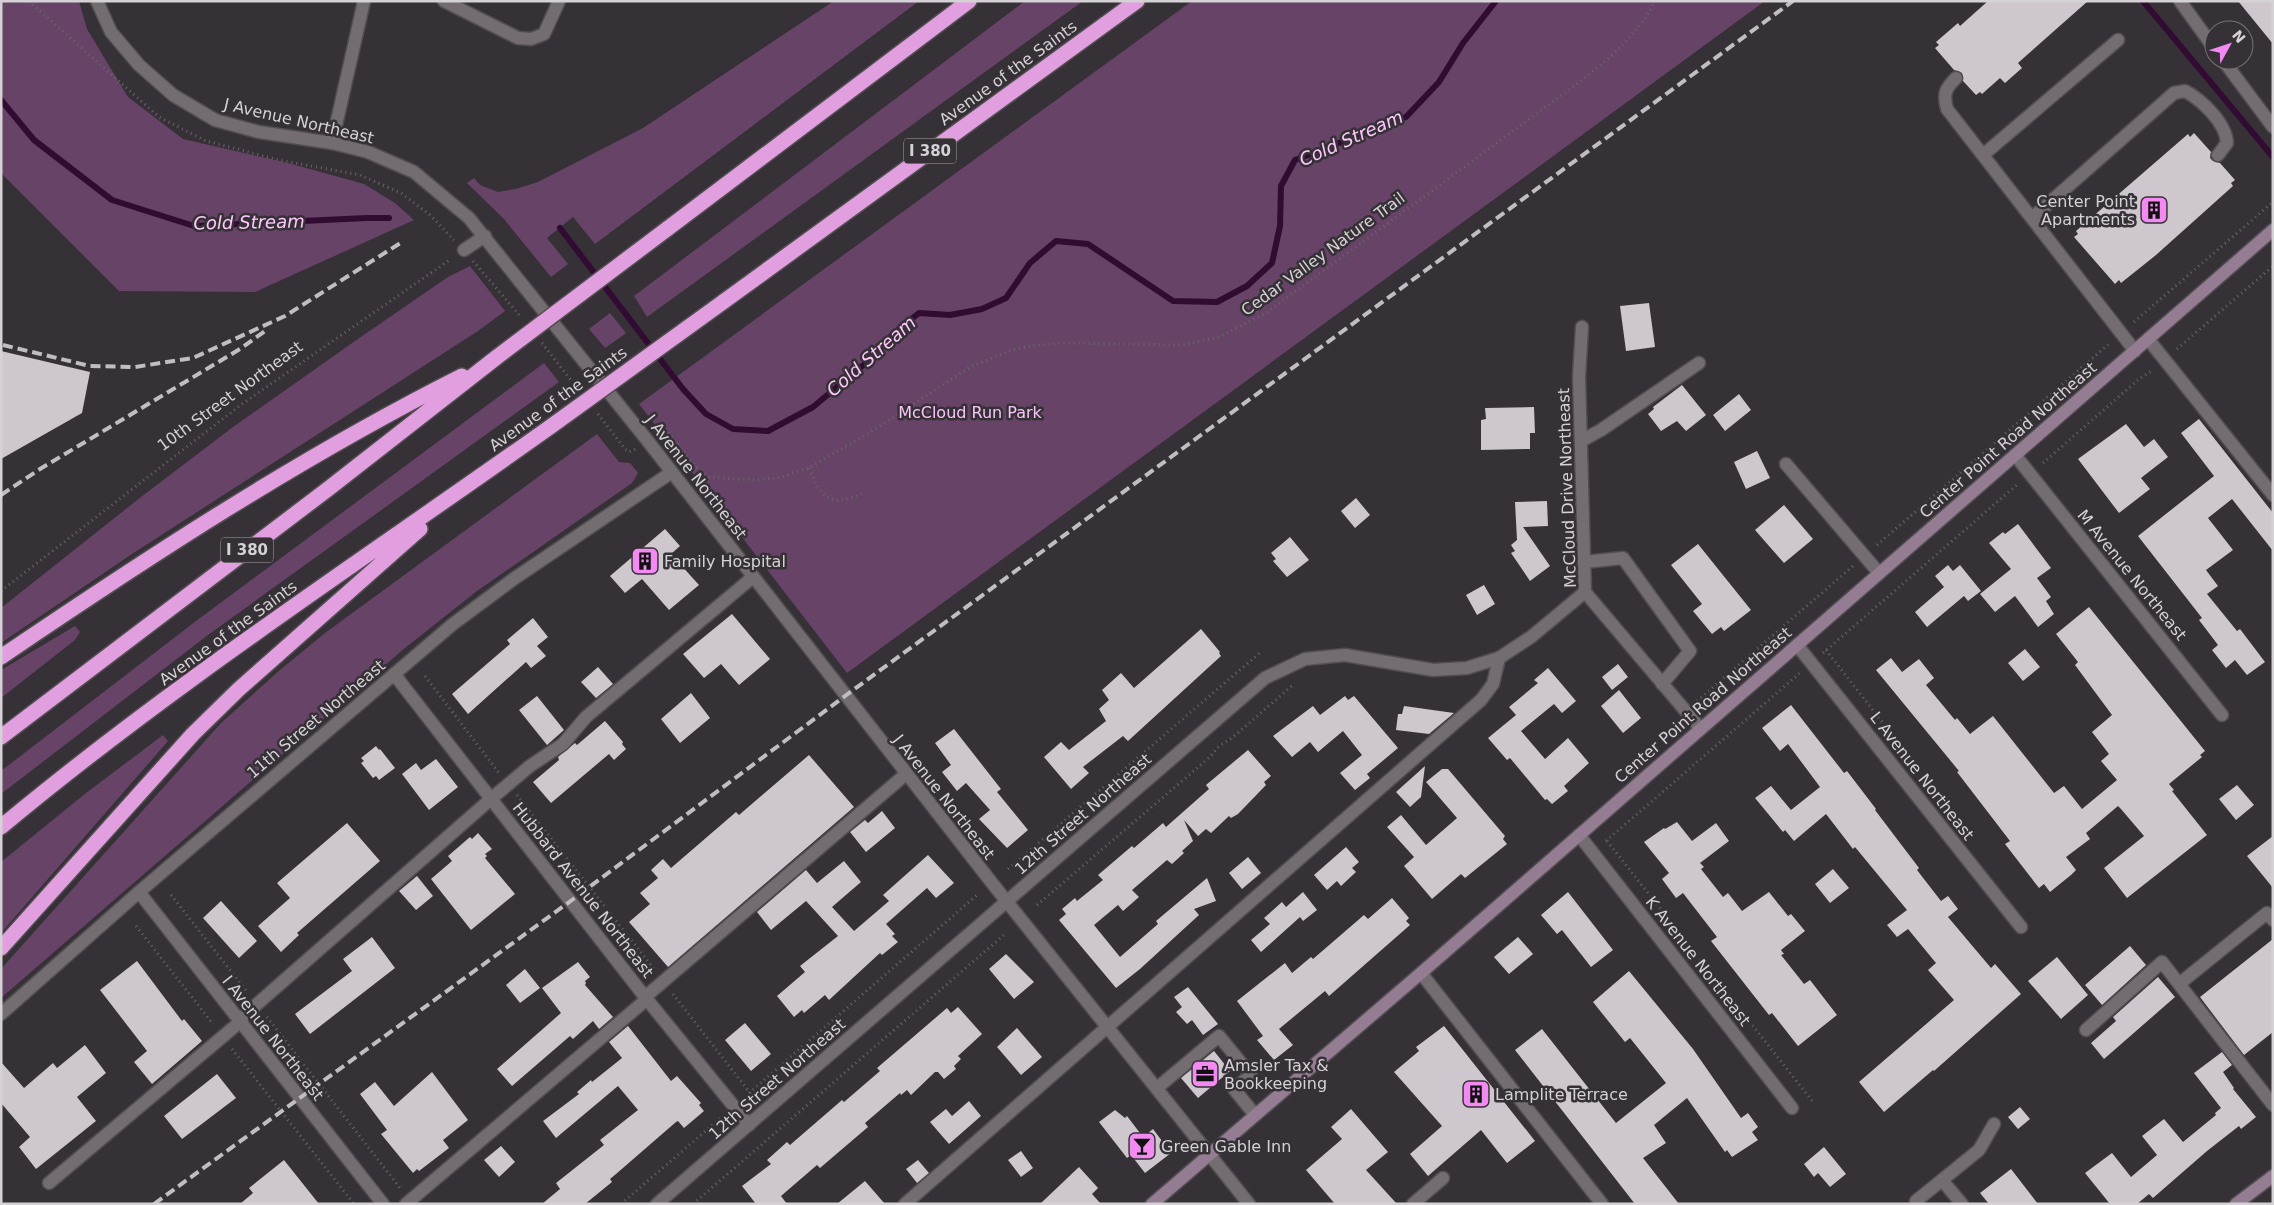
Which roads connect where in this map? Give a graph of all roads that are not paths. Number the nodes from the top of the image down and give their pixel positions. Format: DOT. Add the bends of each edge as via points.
graph roads {
  1 [pos="97,1"];
  2 [pos="364,1"];
  3 [pos="444,1"];
  4 [pos="559,1"];
  5 [pos="969,1"];
  6 [pos="1137,1"];
  7 [pos="2180,1"];
  8 [pos="2204,34"];
  9 [pos="2118,40"];
  10 [pos="2230,70"];
  11 [pos="1956,78"];
  12 [pos="2273,127"];
  13 [pos="332,143"];
  14 [pos="2218,155"];
  15 [pos="1983,156"];
  16 [pos="2032,218"];
  17 [pos="2273,230"];
  18 [pos="485,236"];
  19 [pos="464,250"];
  20 [pos="1582,327"];
  21 [pos="2148,339"];
  22 [pos="2135,351"];
  23 [pos="495,359"];
  24 [pos="1699,363"];
  25 [pos="1581,441"];
  26 [pos="2015,455"];
  27 [pos="1786,464"];
  28 [pos="672,472"];
  29 [pos="459,492"];
  30 [pos="2273,495"];
  31 [pos="1584,562"];
  32 [pos="1879,573"];
  33 [pos="753,577"];
  34 [pos="1584,592"];
  35 [pos="1797,645"];
  36 [pos="1,657"];
  37 [pos="1499,658"];
  38 [pos="394,674"];
  39 [pos="1662,684"];
  40 [pos="2222,715"];
  41 [pos="1700,728"];
  42 [pos="1,737"];
  43 [pos="906,774"];
  44 [pos="492,798"];
  45 [pos="1,827"];
  46 [pos="1579,835"];
  47 [pos="138,892"];
  48 [pos="1006,901"];
  49 [pos="2273,920"];
  50 [pos="2021,927"];
  51 [pos="1,948"];
  52 [pos="1421,973"];
  53 [pos="2179,984"];
  54 [pos="646,998"];
  55 [pos="1,1014"];
  56 [pos="240,1021"];
  57 [pos="1108,1028"];
  58 [pos="2086,1030"];
  59 [pos="1156,1088"];
  60 [pos="2273,1106"];
  61 [pos="1792,1108"];
  62 [pos="1255,1115"];
  63 [pos="1994,1124"];
  64 [pos="748,1125"];
  65 [pos="1209,1154"];
  66 [pos="2273,1176"];
  67 [pos="1443,1178"];
  68 [pos="1942,1180"];
  69 [pos="49,1183"];
  70 [pos="1916,1201"];
  71 [pos="408,1202"];
  72 [pos="383,1204"];
  73 [pos="658,1204"];
  74 [pos="905,1204"];
  75 [pos="1152,1204"];
  76 [pos="1249,1204"];
  77 [pos="1414,1204"];
  78 [pos="1602,1204"];
  79 [pos="1962,1204"];
  80 [pos="2236,1204"];
  1 -- 13 [label="street, J Avenue Northeast" via="111,32 139,65 173,95 215,120 259,132"];
  2 -- 13 [label="street"];
  3 -- 4 [label="street" via="518,38 531,39 544,34"];
  5 -- 23 [label="highway, I 380, bridge"];
  6 -- 29 [label="highway, Avenue of the Saints / I 380, bridge"];
  7 -- 8 [label="street"];
  9 -- 15 [label="street"];
  10 -- 12 [label="street"];
  11 -- 15 [label="street" via="1946,88 1947,108"];
  13 -- 18 [label="street, J Avenue Northeast" via="368,152 414,172 446,197"];
  14 -- 16 [label="street" via="2227,143 2227,132 2198,97 2185,91 2174,94"];
  15 -- 16 [label="street"];
  16 -- 22 [label="street"];
  17 -- 21 [label="main road, Center Point Road Northeast"];
  18 -- 19 [label="street"];
  18 -- 28 [label="street, J Avenue Northeast"];
  20 -- 25 [label="street, McCloud Drive Northeast" via="1579,377"];
  21 -- 22 [label="main road, Center Point Road Northeast"];
  21 -- 30 [label="street"];
  22 -- 26 [label="main road, Center Point Road Northeast"];
  23 -- 36 [label="highway" via="390,414 237,502"];
  23 -- 42 [label="highway, I 380"];
  24 -- 25 [label="street"];
  25 -- 31 [label="street, McCloud Drive Northeast"];
  26 -- 32 [label="main road, Center Point Road Northeast"];
  26 -- 40 [label="street, M Avenue Northeast"];
  27 -- 32 [label="street"];
  28 -- 33 [label="street, J Avenue Northeast"];
  28 -- 38 [label="street, 11th Street Northeast" via="515,578 452,624"];
  29 -- 45 [label="highway, Avenue of the Saints / I 380" via="246,640 92,754"];
  29 -- 51 [label="highway" via="246,682 193,734"];
  31 -- 34 [label="street, McCloud Drive Northeast"];
  31 -- 39 [label="street" via="1623,558 1690,651"];
  32 -- 35 [label="main road, Center Point Road Northeast"];
  33 -- 43 [label="street, J Avenue Northeast"];
  33 -- 44 [label="street" via="586,717 563,744"];
  34 -- 37 [label="street, 12th Street Northeast" via="1531,637"];
  34 -- 39 [label="street, McCloud Drive Northeast"];
  35 -- 41 [label="main road, Center Point Road Northeast"];
  35 -- 50 [label="street, L Avenue Northeast"];
  37 -- 48 [label="street, 12th Street Northeast" via="1467,668 1433,670 1345,655 1304,659 1265,678"];
  37 -- 57 [label="street" via="1493,684 1482,700"];
  38 -- 44 [label="street, Hubbard Avenue Northeast"];
  38 -- 47 [label="street, 11th Street Northeast"];
  39 -- 41 [label="street, McCloud Drive Northeast"];
  41 -- 46 [label="main road, Center Point Road Northeast"];
  43 -- 48 [label="street, J Avenue Northeast"];
  43 -- 54 [label="street"];
  44 -- 54 [label="street, Hubbard Avenue Northeast"];
  44 -- 56 [label="street"];
  46 -- 52 [label="main road, Center Point Road Northeast"];
  46 -- 61 [label="street, K Avenue Northeast"];
  47 -- 55 [label="street, 11th Street Northeast"];
  47 -- 56 [label="street, I Avenue Northeast"];
  48 -- 57 [label="street, J Avenue Northeast"];
  48 -- 64 [label="street, 12th Street Northeast"];
  49 -- 53 [label="street" via="2267,913"];
  52 -- 62 [label="main road, Center Point Road Northeast"];
  52 -- 78 [label="street"];
  53 -- 58 [label="street" via="2162,962"];
  53 -- 60 [label="street"];
  54 -- 64 [label="street, Hubbard Avenue Northeast"];
  54 -- 71 [label="street"];
  56 -- 69 [label="street"];
  56 -- 72 [label="street, I Avenue Northeast"];
  57 -- 59 [label="street, J Avenue Northeast"];
  57 -- 74 [label="street"];
  59 -- 62 [label="street" via="1219,1036 1252,1075 1234,1089"];
  59 -- 65 [label="street, J Avenue Northeast"];
  62 -- 65 [label="main road, Center Point Road Northeast"];
  63 -- 68 [label="street" via="1979,1150"];
  64 -- 73 [label="street, 12th Street Northeast"];
  65 -- 75 [label="main road, Center Point Road Northeast"];
  65 -- 76 [label="street, J Avenue Northeast"];
  66 -- 80 [label="main road"];
  67 -- 77 [label="street"];
  68 -- 70 [label="street"];
  68 -- 79 [label="street"];
}
